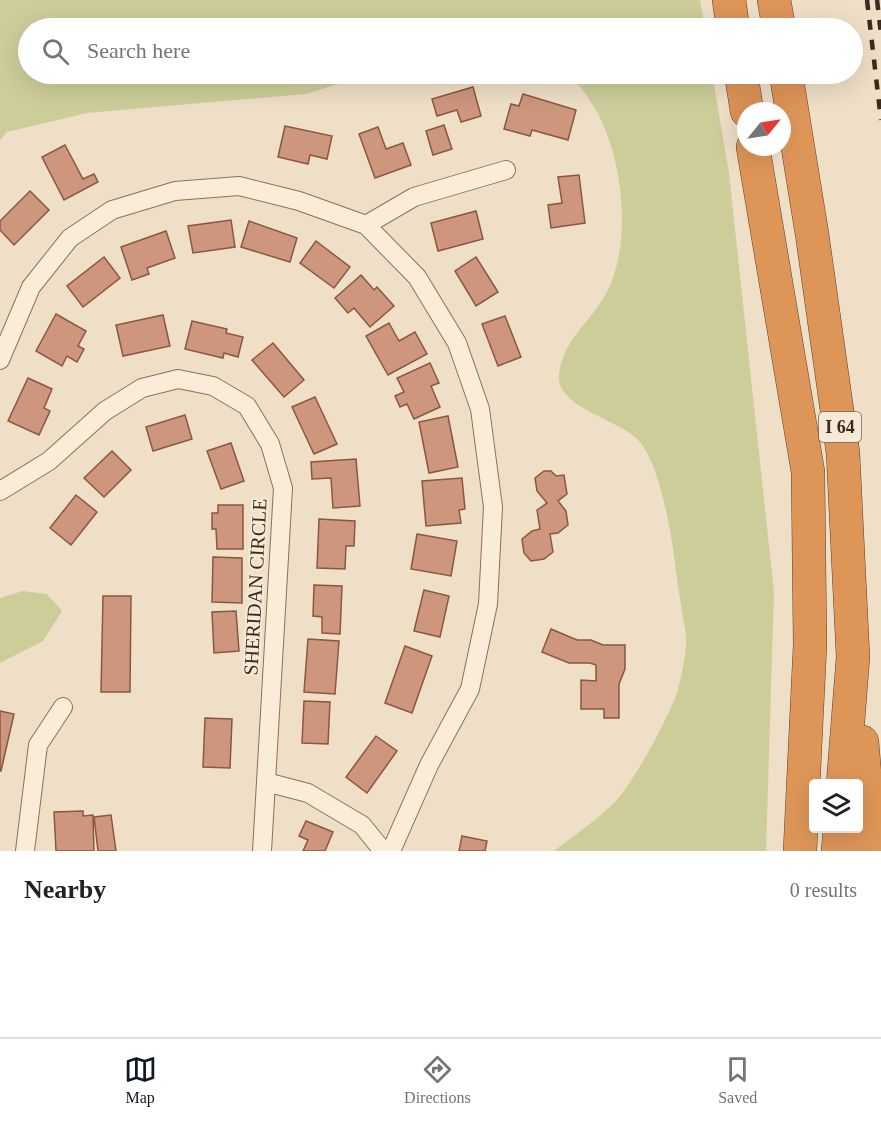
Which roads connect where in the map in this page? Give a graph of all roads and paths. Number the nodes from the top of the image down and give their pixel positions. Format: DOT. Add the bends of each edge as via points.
graph roads {
  1 [pos="729,0"];
  2 [pos="774,0"];
  3 [pos="732,18"];
  4 [pos="777,18"];
  5 [pos="743,84"];
  6 [pos="788,84"];
  7 [pos="746,102"];
  8 [pos="755,156"];
  9 [pos="506,170"];
  10 [pos="366,225"];
  11 [pos="0,360"];
  12 [pos="0,491"];
  13 [pos="853,657"];
  14 [pos="63,707"];
  15 [pos="843,779"];
  16 [pos="266,782"];
  17 [pos="840,833"];
  18 [pos="26,851"];
  19 [pos="262,851"];
  20 [pos="383,851"];
  21 [pos="391,851"];
  22 [pos="800,851"];
  23 [pos="838,851"];
  24 [pos="867,851"];
  1 -- 3 [label="highway"];
  2 -- 4 [label="highway"];
  5 -- 7 [label="highway"];
  6 -- 13 [label="highway, I 64" via="843,453"];
  8 -- 22 [label="highway, I 64" via="808,472 810,645"];
  9 -- 10 [label="street" via="414,197"];
  10 -- 11 [label="street" via="299,201 239,186 175,191 112,210 70,238 31,287"];
  10 -- 21 [label="street" via="417,277 457,343 480,409 493,507 488,604 470,689 429,765"];
  12 -- 16 [label="street, SHERIDAN CIRCLE" via="49,461 105,411 142,388 178,380 213,386 247,406 270,444 283,488"];
  13 -- 15 [label="highway, I 64"];
  13 -- 24 [label="highway" via="869,822"];
  14 -- 18 [label="street" via="38,745"];
  16 -- 19 [label="street, SHERIDAN CIRCLE"];
  16 -- 20 [label="street" via="308,793 362,825"];
  17 -- 23 [label="highway"];
}
